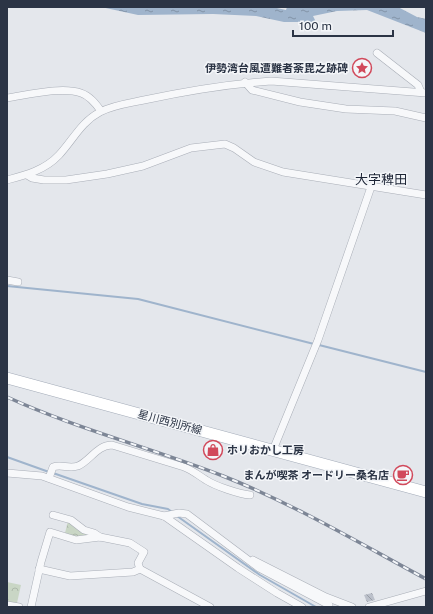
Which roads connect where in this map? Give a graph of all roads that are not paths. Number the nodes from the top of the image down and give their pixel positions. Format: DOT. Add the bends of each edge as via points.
graph roads {
  1 [pos="377,53"];
  2 [pos="245,82"];
  3 [pos="423,93"];
  4 [pos="7,98"];
  5 [pos="101,112"];
  6 [pos="426,118"];
  7 [pos="27,175"];
  8 [pos="7,180"];
  9 [pos="371,187"];
  10 [pos="426,195"];
  11 [pos="7,280"];
  12 [pos="18,282"];
  13 [pos="7,378"];
  14 [pos="273,450"];
  15 [pos="7,473"];
  16 [pos="49,478"];
  17 [pos="426,492"];
  18 [pos="250,494"];
  19 [pos="53,515"];
  20 [pos="166,515"];
  21 [pos="100,537"];
  22 [pos="247,558"];
  23 [pos="39,569"];
  24 [pos="140,569"];
  25 [pos="426,591"];
  26 [pos="7,605"];
  27 [pos="330,606"];
  28 [pos="20,607"];
  29 [pos="31,607"];
  30 [pos="210,607"];
  31 [pos="302,607"];
  32 [pos="352,607"];
  33 [pos="369,607"];
  1 -- 3 [label="street" via="418,85"];
  2 -- 3 [label="street" via="271,81"];
  2 -- 5 [label="street" via="182,92"];
  2 -- 6 [label="street" via="252,90 300,102 346,109 382,109"];
  4 -- 5 [label="street" via="70,90 94,100"];
  5 -- 7 [label="street" via="75,133 59,155 46,166"];
  7 -- 8 [label="street"];
  7 -- 9 [label="street" via="51,180 107,174 143,166 191,148 225,144 254,162 277,171"];
  9 -- 10 [label="street"];
  9 -- 14 [label="street" via="316,344"];
  11 -- 12 [label="street"];
  13 -- 14 [label="main road, 星川西別所線"];
  14 -- 17 [label="main road, 星川西別所線"];
  15 -- 16 [label="street"];
  16 -- 18 [label="street" via="53,466 79,466 100,448 112,446 184,467 207,481"];
  16 -- 20 [label="street" via="114,502"];
  19 -- 21 [label="street" via="71,520 84,530"];
  20 -- 22 [label="street" via="187,514"];
  20 -- 31 [label="street" via="238,568"];
  21 -- 23 [label="street" via="76,540 50,532"];
  21 -- 24 [label="street" via="130,543 144,552 138,563"];
  22 -- 27 [label="street" via="259,568"];
  22 -- 32 [label="street"];
  23 -- 24 [label="street" via="70,576 133,572"];
  23 -- 29 [label="street"];
  24 -- 30 [label="street"];
  25 -- 33 [label="street"];
  26 -- 28 [label="street"];
}
